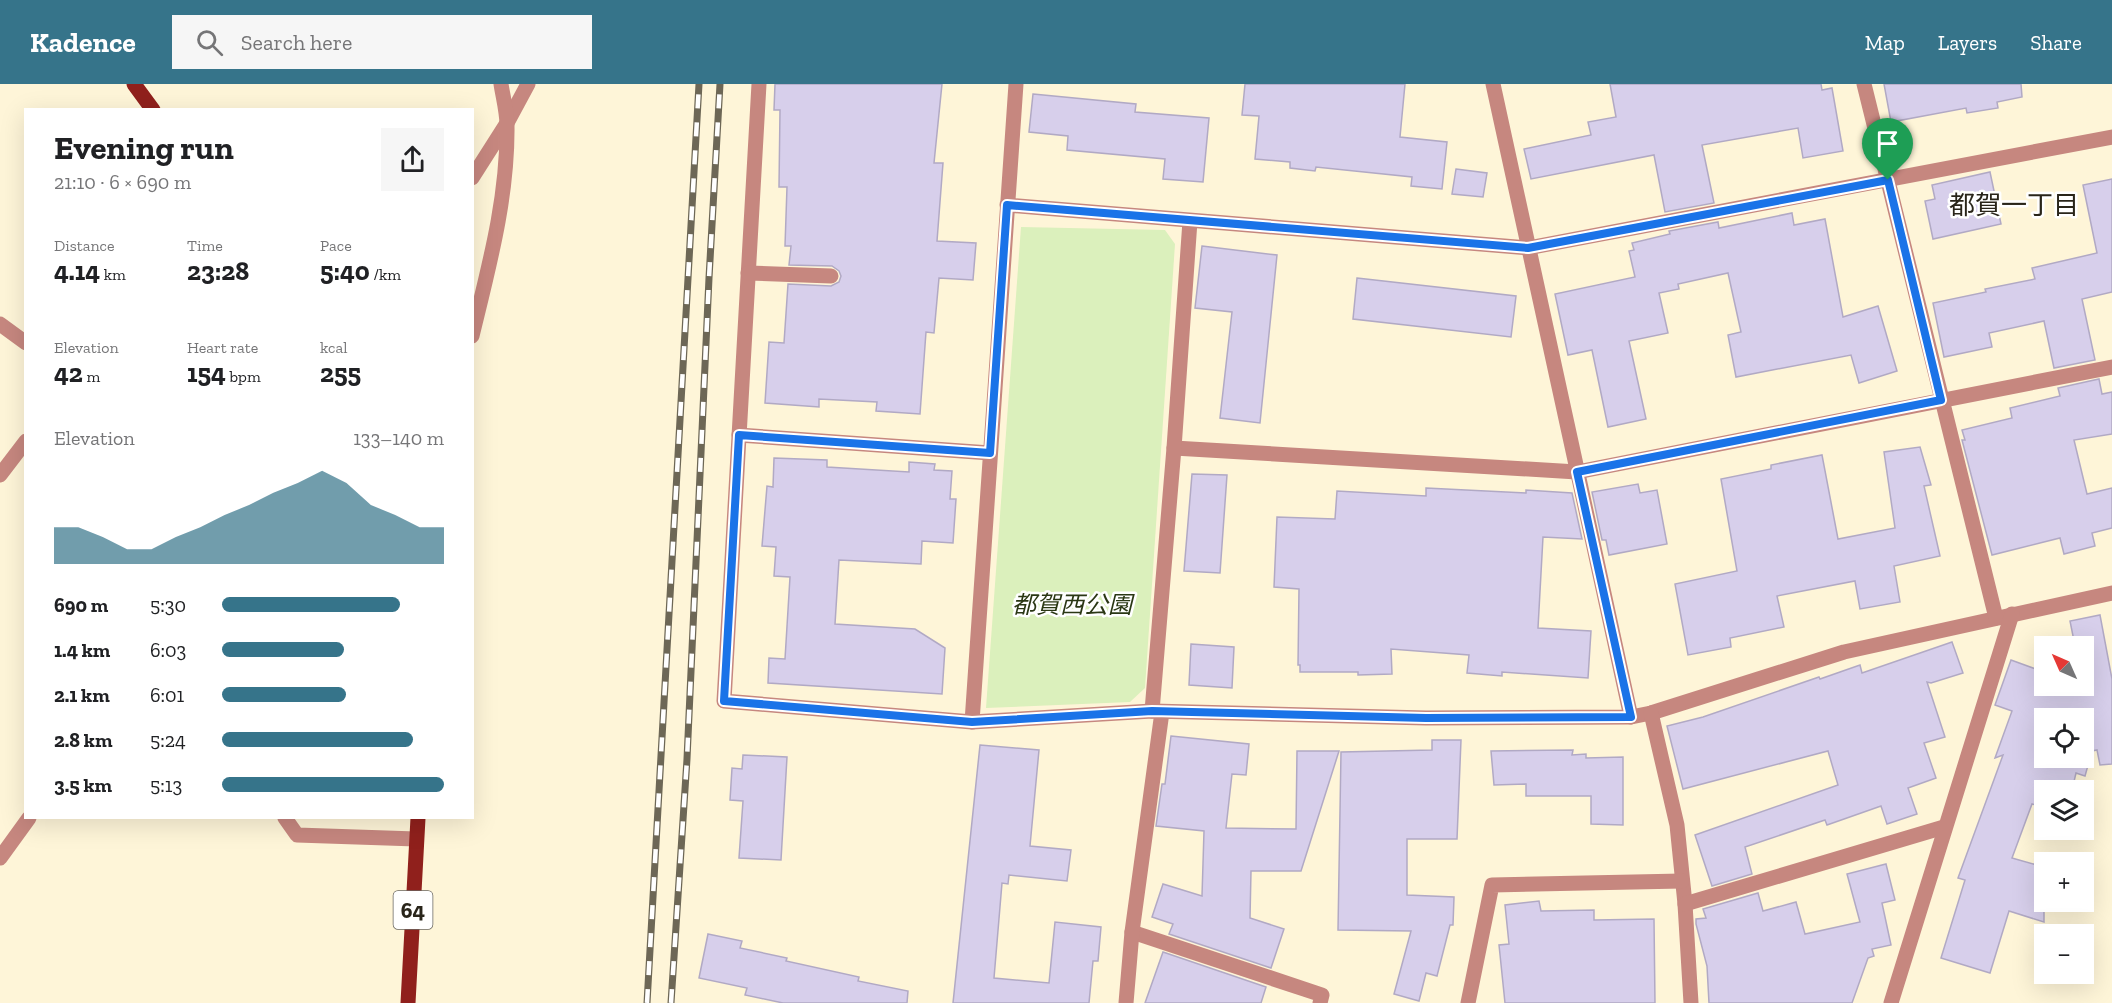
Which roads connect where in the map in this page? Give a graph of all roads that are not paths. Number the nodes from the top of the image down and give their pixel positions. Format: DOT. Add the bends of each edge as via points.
graph roads {
  1 [pos="134,84"];
  2 [pos="501,84"];
  3 [pos="528,84"];
  4 [pos="759,84"];
  5 [pos="1016,84"];
  6 [pos="1492,84"];
  7 [pos="1864,84"];
  8 [pos="152,108"];
  9 [pos="507,123"];
  10 [pos="2112,137"];
  11 [pos="474,175"];
  12 [pos="1888,180"];
  13 [pos="1007,205"];
  14 [pos="1190,221"];
  15 [pos="1528,248"];
  16 [pos="748,273"];
  17 [pos="831,276"];
  18 [pos="0,324"];
  19 [pos="474,327"];
  20 [pos="24,342"];
  21 [pos="2112,367"];
  22 [pos="1941,400"];
  23 [pos="739,435"];
  24 [pos="24,444"];
  25 [pos="1174,448"];
  26 [pos="990,453"];
  27 [pos="1577,472"];
  28 [pos="0,475"];
  29 [pos="2112,593"];
  30 [pos="2012,614"];
  31 [pos="1996,618"];
  32 [pos="1157,712"];
  33 [pos="1651,713"];
  34 [pos="1631,717"];
  35 [pos="972,722"];
  36 [pos="28,819"];
  37 [pos="286,819"];
  38 [pos="418,819"];
  39 [pos="1944,827"];
  40 [pos="416,839"];
  41 [pos="0,858"];
  42 [pos="1682,881"];
  43 [pos="1685,904"];
  44 [pos="1132,932"];
  45 [pos="408,1003"];
  46 [pos="1126,1003"];
  47 [pos="1320,1003"];
  48 [pos="1468,1003"];
  49 [pos="1691,1003"];
  50 [pos="1891,1003"];
  1 -- 8 [label="main road"];
  2 -- 9 [label="street"];
  3 -- 9 [label="street"];
  4 -- 16 [label="street"];
  5 -- 13 [label="street"];
  6 -- 15 [label="street"];
  7 -- 12 [label="street"];
  9 -- 11 [label="street"];
  9 -- 19 [label="street" via="506,169 497,229"];
  10 -- 12 [label="street"];
  12 -- 15 [label="street"];
  12 -- 22 [label="street"];
  13 -- 14 [label="street"];
  13 -- 26 [label="street"];
  14 -- 15 [label="street"];
  14 -- 25 [label="street"];
  15 -- 27 [label="street"];
  16 -- 17 [label="street"];
  16 -- 23 [label="street"];
  18 -- 20 [label="street"];
  21 -- 22 [label="street"];
  22 -- 27 [label="street"];
  22 -- 31 [label="street"];
  23 -- 26 [label="street"];
  23 -- 35 [label="street" via="724,701"];
  24 -- 28 [label="street"];
  25 -- 27 [label="street"];
  25 -- 32 [label="street"];
  26 -- 35 [label="street"];
  27 -- 34 [label="street"];
  29 -- 30 [label="street"];
  30 -- 31 [label="street"];
  30 -- 39 [label="street"];
  31 -- 33 [label="street" via="1844,652"];
  32 -- 34 [label="street" via="1426,718"];
  32 -- 35 [label="street"];
  32 -- 44 [label="street"];
  33 -- 34 [label="street"];
  33 -- 42 [label="street" via="1677,825"];
  36 -- 41 [label="street"];
  37 -- 40 [label="street" via="297,835"];
  38 -- 40 [label="main road, 64"];
  39 -- 43 [label="street"];
  39 -- 50 [label="street"];
  40 -- 45 [label="main road, 64"];
  42 -- 43 [label="street"];
  42 -- 48 [label="street" via="1492,885"];
  43 -- 49 [label="street"];
  44 -- 46 [label="street"];
  44 -- 47 [label="street" via="1322,995"];
}
